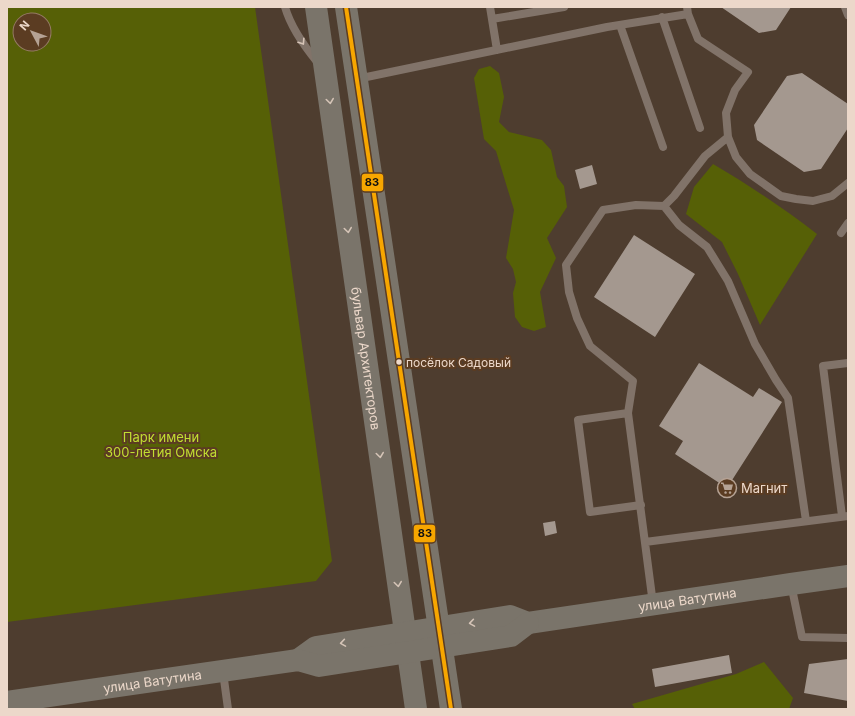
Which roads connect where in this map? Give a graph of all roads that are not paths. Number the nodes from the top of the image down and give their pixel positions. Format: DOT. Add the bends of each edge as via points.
graph roads {
  1 [pos="285,7"];
  2 [pos="316,7"];
  3 [pos="346,7"];
  4 [pos="490,7"];
  5 [pos="564,7"];
  6 [pos="845,7"];
  7 [pos="687,11"];
  8 [pos="848,15"];
  9 [pos="662,17"];
  10 [pos="492,19"];
  11 [pos="620,25"];
  12 [pos="497,50"];
  13 [pos="326,72"];
  14 [pos="356,79"];
  15 [pos="700,128"];
  16 [pos="728,136"];
  17 [pos="663,147"];
  18 [pos="848,183"];
  19 [pos="664,206"];
  20 [pos="848,222"];
  21 [pos="841,233"];
  22 [pos="848,363"];
  23 [pos="628,413"];
  24 [pos="641,505"];
  25 [pos="845,516"];
  26 [pos="806,521"];
  27 [pos="645,542"];
  28 [pos="848,576"];
  29 [pos="791,584"];
  30 [pos="653,605"];
  31 [pos="440,638"];
  32 [pos="848,638"];
  33 [pos="406,643"];
  34 [pos="223,671"];
  35 [pos="7,702"];
  36 [pos="228,709"];
  37 [pos="416,709"];
  38 [pos="451,709"];
  1 -- 13 [label="lane, one-way" via="294,30"];
  2 -- 13 [label="main road, бульвар Архитекторов"];
  3 -- 14 [label="main road"];
  4 -- 10 [label="lane"];
  5 -- 10 [label="lane"];
  6 -- 8 [label="lane"];
  7 -- 9 [label="lane"];
  7 -- 16 [label="lane" via="698,39 748,72 735,90 726,113"];
  9 -- 11 [label="lane"];
  9 -- 15 [label="lane"];
  10 -- 12 [label="lane"];
  11 -- 12 [label="lane"];
  11 -- 17 [label="lane"];
  12 -- 14 [label="lane"];
  13 -- 33 [label="main road, бульвар Архитекторов, one-way"];
  14 -- 31 [label="main road"];
  16 -- 18 [label="lane" via="736,157 750,174 782,196 814,201 832,196"];
  16 -- 19 [label="lane" via="704,156"];
  19 -- 23 [label="lane" via="636,204 603,210 566,265 569,292 590,346 633,381"];
  19 -- 26 [label="lane" via="679,225 707,247 728,281 755,344 788,398"];
  20 -- 21 [label="lane"];
  22 -- 25 [label="lane" via="822,366"];
  23 -- 24 [label="lane"];
  23 -- 24 [label="lane" via="578,420 590,512"];
  24 -- 27 [label="lane"];
  25 -- 26 [label="lane"];
  26 -- 27 [label="lane"];
  27 -- 30 [label="lane"];
  28 -- 29 [label="main road, улица Ватутина"];
  29 -- 30 [label="main road, улица Ватутина"];
  29 -- 32 [label="lane" via="802,637"];
  30 -- 31 [label="main road, улица Ватутина" via="528,623 511,636"];
  31 -- 33 [label="main road, улица Ватутина"];
  31 -- 38 [label="main road"];
  33 -- 34 [label="main road, улица Ватутина" via="319,666 298,660"];
  33 -- 37 [label="main road, бульвар Архитекторов"];
  34 -- 35 [label="main road, улица Ватутина"];
  34 -- 36 [label="lane"];
}
